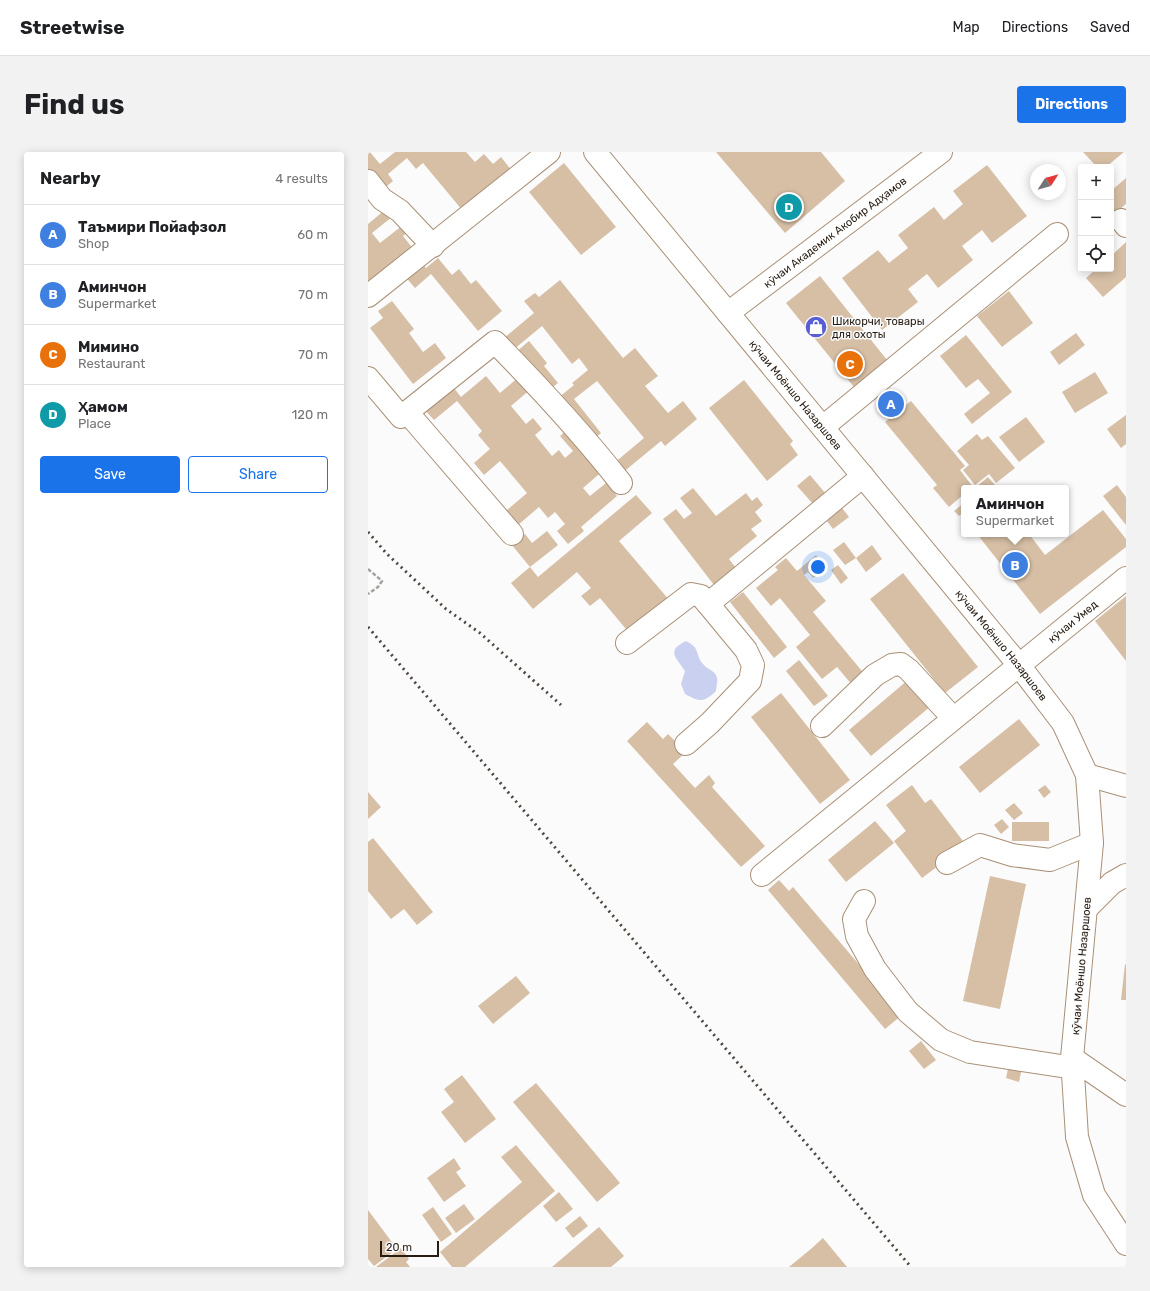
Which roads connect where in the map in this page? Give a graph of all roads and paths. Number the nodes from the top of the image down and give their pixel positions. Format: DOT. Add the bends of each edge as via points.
graph roads {
  1 [pos="549,152"];
  2 [pos="595,152"];
  3 [pos="941,152"];
  4 [pos="368,181"];
  5 [pos="1057,234"];
  6 [pos="433,246"];
  7 [pos="368,296"];
  8 [pos="728,313"];
  9 [pos="368,378"];
  10 [pos="407,412"];
  11 [pos="823,426"];
  12 [pos="863,476"];
  13 [pos="621,483"];
  14 [pos="512,534"];
  15 [pos="368,569"];
  16 [pos="1126,578"];
  17 [pos="368,594"];
  18 [pos="708,604"];
  19 [pos="627,643"];
  20 [pos="1018,664"];
  21 [pos="953,718"];
  22 [pos="822,726"];
  23 [pos="686,744"];
  24 [pos="1087,775"];
  25 [pos="1126,786"];
  26 [pos="1092,843"];
  27 [pos="947,863"];
  28 [pos="762,875"];
  29 [pos="1126,875"];
  30 [pos="864,901"];
  31 [pos="1086,910"];
  32 [pos="1073,1063"];
  33 [pos="1126,1095"];
  34 [pos="1126,1244"];
  1 -- 6 [label="street"];
  2 -- 8 [label="street, кӯчаи Моёншо Назаршоев"];
  3 -- 8 [label="street, кӯчаи Академик Акобир Адҳамов"];
  4 -- 6 [label="street" via="382,199 400,211"];
  5 -- 11 [label="street"];
  6 -- 7 [label="street"];
  8 -- 11 [label="street, кӯчаи Моёншо Назаршоев"];
  9 -- 10 [label="street" via="400,417"];
  10 -- 13 [label="street" via="495,342 570,422"];
  10 -- 14 [label="street"];
  11 -- 12 [label="street, кӯчаи Моёншо Назаршоев"];
  12 -- 18 [label="street"];
  12 -- 20 [label="street, кӯчаи Моёншо Назаршоев"];
  15 -- 17 [label="path" via="382,581"];
  16 -- 20 [label="street, кӯчаи Умед"];
  18 -- 19 [label="street" via="701,596 691,594"];
  18 -- 23 [label="street" via="746,650 753,665 750,681"];
  20 -- 21 [label="street, кӯчаи Умед"];
  20 -- 24 [label="street, кӯчаи Моёншо Назаршоев" via="1063,723"];
  21 -- 22 [label="street" via="901,664 892,665 875,675"];
  21 -- 28 [label="street, кӯчаи Умед"];
  24 -- 25 [label="street"];
  24 -- 26 [label="street, кӯчаи Моёншо Назаршоев"];
  26 -- 27 [label="street" via="1050,860 1012,856 980,845"];
  26 -- 31 [label="street, кӯчаи Моёншо Назаршоев"];
  29 -- 31 [label="street" via="1112,882"];
  30 -- 32 [label="street" via="854,919 856,936 875,969 908,1012 941,1040 970,1052"];
  31 -- 32 [label="street, кӯчаи Моёншо Назаршоев"];
  32 -- 33 [label="street"];
  32 -- 34 [label="street, кӯчаи Моёншо Назаршоев" via="1077,1137 1094,1195"];
}
